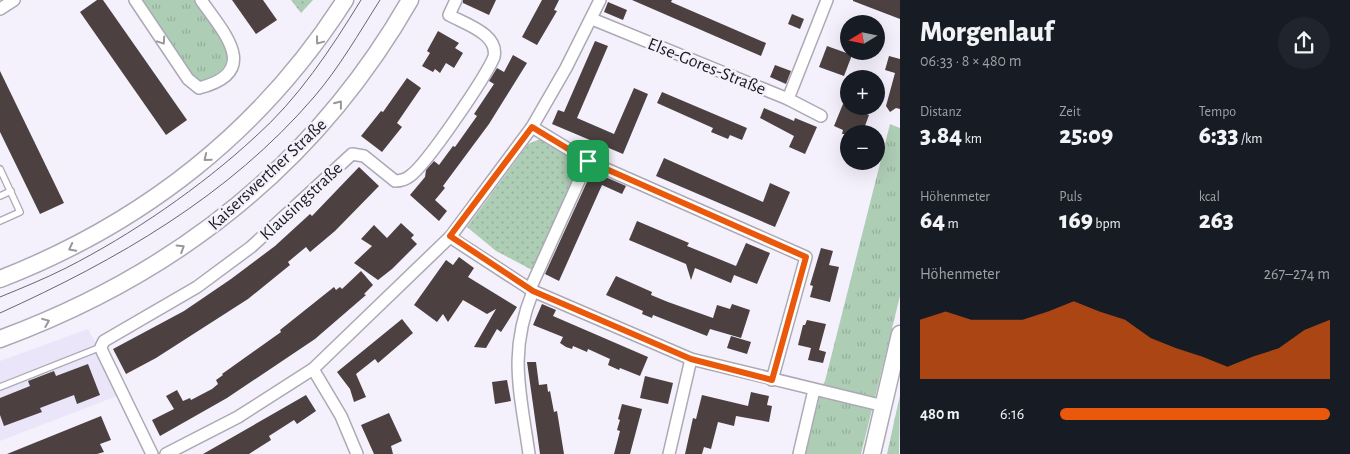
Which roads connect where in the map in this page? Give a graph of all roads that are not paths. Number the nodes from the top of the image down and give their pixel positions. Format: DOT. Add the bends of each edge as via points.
graph roads {
  1 [pos="14,0"];
  2 [pos="135,0"];
  3 [pos="202,0"];
  4 [pos="345,0"];
  5 [pos="410,0"];
  6 [pos="456,0"];
  7 [pos="600,0"];
  8 [pos="827,0"];
  9 [pos="0,9"];
  10 [pos="592,19"];
  11 [pos="788,99"];
  12 [pos="821,116"];
  13 [pos="532,127"];
  14 [pos="588,161"];
  15 [pos="0,169"];
  16 [pos="10,191"];
  17 [pos="0,196"];
  18 [pos="0,221"];
  19 [pos="450,236"];
  20 [pos="0,279"];
  21 [pos="532,290"];
  22 [pos="900,334"];
  23 [pos="0,339"];
  24 [pos="101,347"];
  25 [pos="691,359"];
  26 [pos="313,369"];
  27 [pos="772,380"];
  28 [pos="0,387"];
  29 [pos="814,390"];
  30 [pos="884,406"];
  31 [pos="152,454"];
  32 [pos="166,454"];
  33 [pos="357,454"];
  34 [pos="529,454"];
  35 [pos="669,454"];
  36 [pos="799,454"];
  37 [pos="872,454"];
  1 -- 9 [label="street"];
  2 -- 3 [label="street, one-way" via="188,79 199,88 214,84 230,71 234,57 232,45"];
  4 -- 20 [label="street, one-way" via="321,38 285,83 252,118 188,173 95,236 44,262"];
  23 -- 5 [label="street, Kaiserswerther Straße, one-way" via="47,322 147,270 189,244 229,213 327,119 364,72"];
  6 -- 24 [label="street, Klausingstraße" via="449,15 489,37 495,47 494,56 414,173 395,181 364,156 352,154 251,247 197,287 108,337"];
  7 -- 10 [label="street"];
  8 -- 11 [label="street"];
  10 -- 11 [label="street, Else-Gores-Straße"];
  10 -- 13 [label="street"];
  11 -- 12 [label="street, Else-Gores-Straße"];
  13 -- 14 [label="street"];
  13 -- 19 [label="street"];
  14 -- 21 [label="street"];
  14 -- 27 [label="street" via="806,257"];
  15 -- 16 [label="lane"];
  16 -- 17 [label="lane"];
  16 -- 18 [label="lane" via="20,212"];
  19 -- 21 [label="street"];
  19 -- 26 [label="street"];
  21 -- 25 [label="street"];
  21 -- 34 [label="street" via="521,325 517,356"];
  22 -- 30 [label="street"];
  24 -- 28 [label="lane"];
  24 -- 31 [label="street"];
  25 -- 27 [label="street"];
  25 -- 35 [label="street"];
  26 -- 32 [label="street" via="238,417"];
  26 -- 33 [label="street" via="341,416"];
  27 -- 29 [label="street"];
  29 -- 30 [label="street"];
  29 -- 36 [label="street"];
  30 -- 37 [label="street"];
}
